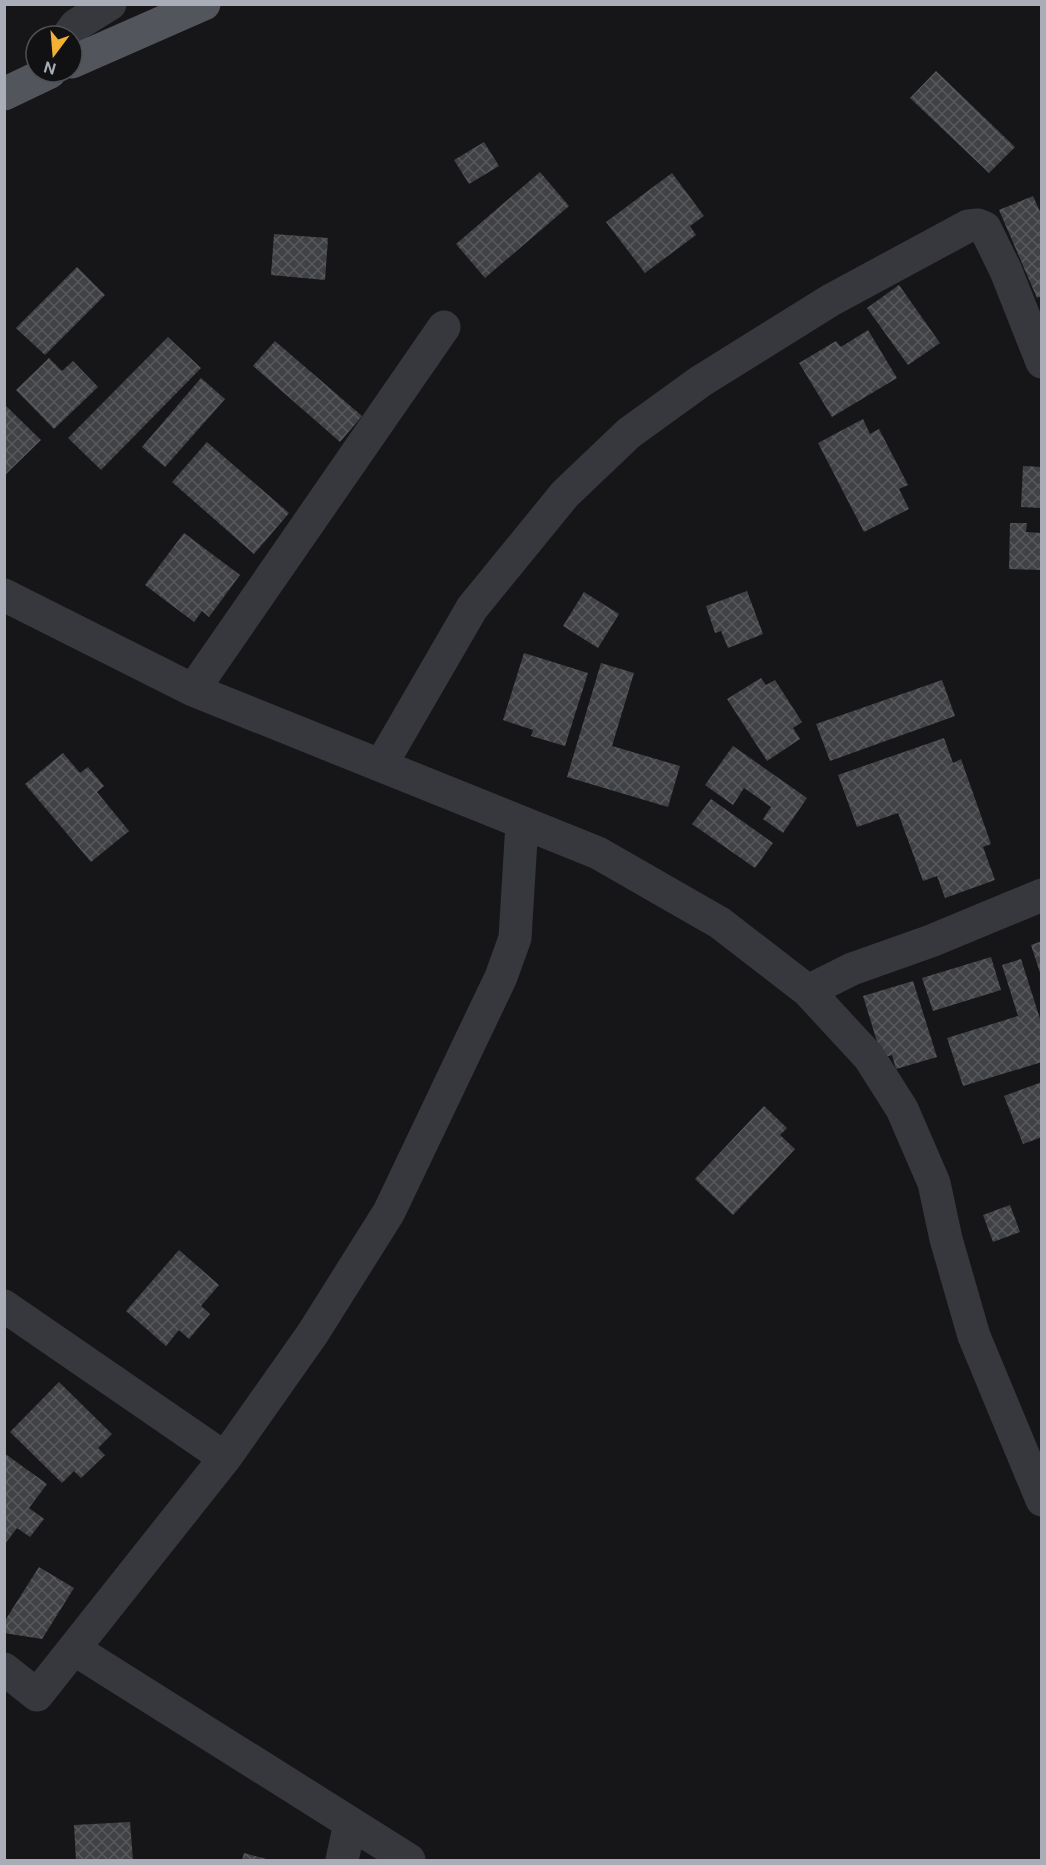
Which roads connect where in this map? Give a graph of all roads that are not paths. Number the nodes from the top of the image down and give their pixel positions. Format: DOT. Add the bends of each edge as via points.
graph roads {
  1 [pos="110,4"];
  2 [pos="204,4"];
  3 [pos="78,24"];
  4 [pos="84,57"];
  5 [pos="25,84"];
  6 [pos="4,94"];
  7 [pos="444,327"];
  8 [pos="1041,362"];
  9 [pos="4,596"];
  10 [pos="193,690"];
  11 [pos="381,765"];
  12 [pos="522,823"];
  13 [pos="1041,895"];
  14 [pos="808,991"];
  15 [pos="4,1306"];
  16 [pos="225,1458"];
  17 [pos="1041,1500"];
  18 [pos="74,1649"];
  19 [pos="4,1669"];
  20 [pos="350,1823"];
  21 [pos="342,1860"];
  22 [pos="409,1860"];
  1 -- 3 [label="street"];
  2 -- 4 [label="main road"];
  5 -- 6 [label="main road"];
  7 -- 10 [label="street"];
  8 -- 11 [label="street" via="1006,271 985,228 978,225 968,226 831,300 701,381 629,433 565,494 472,608"];
  9 -- 10 [label="street"];
  10 -- 11 [label="street"];
  11 -- 12 [label="street"];
  12 -- 14 [label="street" via="598,853 720,922"];
  12 -- 16 [label="street" via="514,938 501,977 389,1212 313,1333"];
  13 -- 14 [label="street" via="852,969"];
  14 -- 17 [label="street" via="869,1057 902,1109 934,1183 974,1335"];
  15 -- 16 [label="street"];
  16 -- 18 [label="street"];
  18 -- 19 [label="street" via="37,1695"];
  18 -- 20 [label="street"];
  20 -- 21 [label="street"];
  20 -- 22 [label="street"];
}
